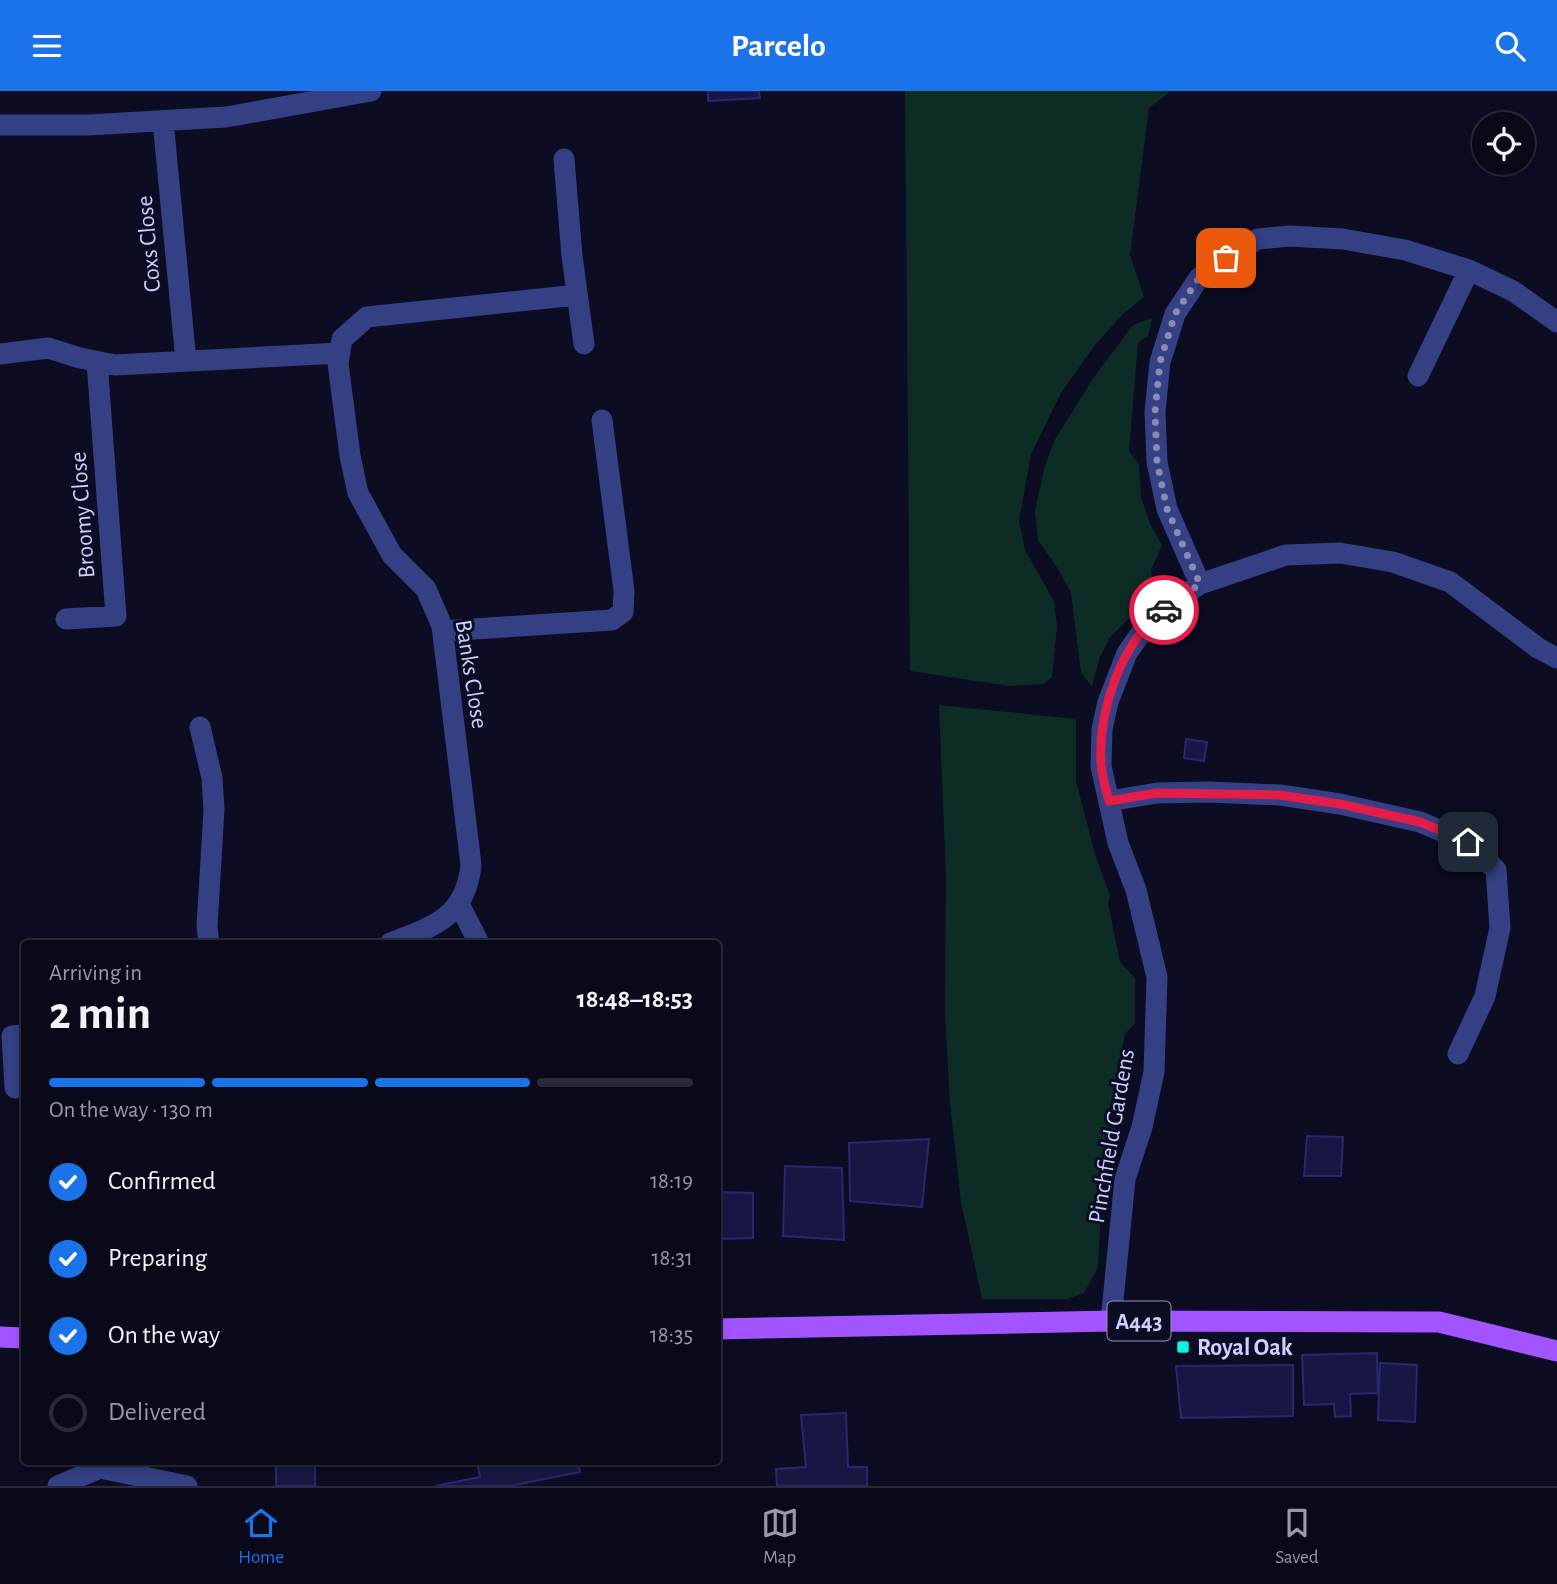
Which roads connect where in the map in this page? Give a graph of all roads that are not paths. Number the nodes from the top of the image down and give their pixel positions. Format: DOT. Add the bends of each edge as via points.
graph roads {
  1 [pos="371,91"];
  2 [pos="163,121"];
  3 [pos="0,125"];
  4 [pos="564,159"];
  5 [pos="1469,270"];
  6 [pos="577,295"];
  7 [pos="1557,322"];
  8 [pos="584,344"];
  9 [pos="340,353"];
  10 [pos="0,354"];
  11 [pos="186,361"];
  12 [pos="97,362"];
  13 [pos="1418,376"];
  14 [pos="602,420"];
  15 [pos="1200,584"];
  16 [pos="66,619"];
  17 [pos="443,631"];
  18 [pos="1557,658"];
  19 [pos="200,727"];
  20 [pos="1109,801"];
  21 [pos="459,904"];
  22 [pos="209,940"];
  23 [pos="398,940"];
  24 [pos="478,940"];
  25 [pos="21,1035"];
  26 [pos="1458,1054"];
  27 [pos="15,1088"];
  28 [pos="1111,1321"];
  29 [pos="721,1329"];
  30 [pos="0,1337"];
  31 [pos="21,1338"];
  32 [pos="1557,1351"];
  33 [pos="100,1465"];
  34 [pos="58,1486"];
  35 [pos="187,1486"];
  1 -- 2 [label="street" via="226,117"];
  2 -- 3 [label="street"];
  2 -- 11 [label="street, Coxs Close"];
  4 -- 6 [label="street"];
  5 -- 7 [label="street" via="1513,291"];
  5 -- 13 [label="street"];
  5 -- 15 [label="street" via="1405,250 1289,236 1258,239 1199,278 1175,314 1160,362 1155,412 1157,462 1167,509"];
  6 -- 8 [label="street"];
  6 -- 9 [label="street" via="367,317 342,339"];
  9 -- 11 [label="street"];
  9 -- 17 [label="street, Banks Close" via="358,493 393,555 426,589"];
  10 -- 12 [label="street" via="48,348"];
  11 -- 12 [label="street"];
  12 -- 16 [label="street, Broomy Close" via="116,616"];
  14 -- 17 [label="street" via="623,612 612,620"];
  15 -- 18 [label="street, Pinchfield Gardens" via="1286,555 1340,553 1393,562 1450,582"];
  15 -- 20 [label="street, Pinchfield Gardens" via="1152,619 1127,653 1102,729 1101,766"];
  17 -- 21 [label="street, Banks Close" via="471,865"];
  19 -- 22 [label="street" via="214,809"];
  20 -- 26 [label="street" via="1157,793 1280,795 1420,822 1468,842 1496,870 1500,927 1485,996"];
  20 -- 28 [label="street, Pinchfield Gardens" via="1157,977 1154,1072 1125,1179"];
  21 -- 23 [label="street, Banks Close" via="434,927"];
  21 -- 24 [label="street"];
  25 -- 27 [label="street" via="12,1036"];
  28 -- 29 [label="main road, A443"];
  28 -- 32 [label="main road, A443" via="1439,1322"];
  30 -- 31 [label="main road"];
  33 -- 34 [label="street"];
  33 -- 35 [label="street"];
}
